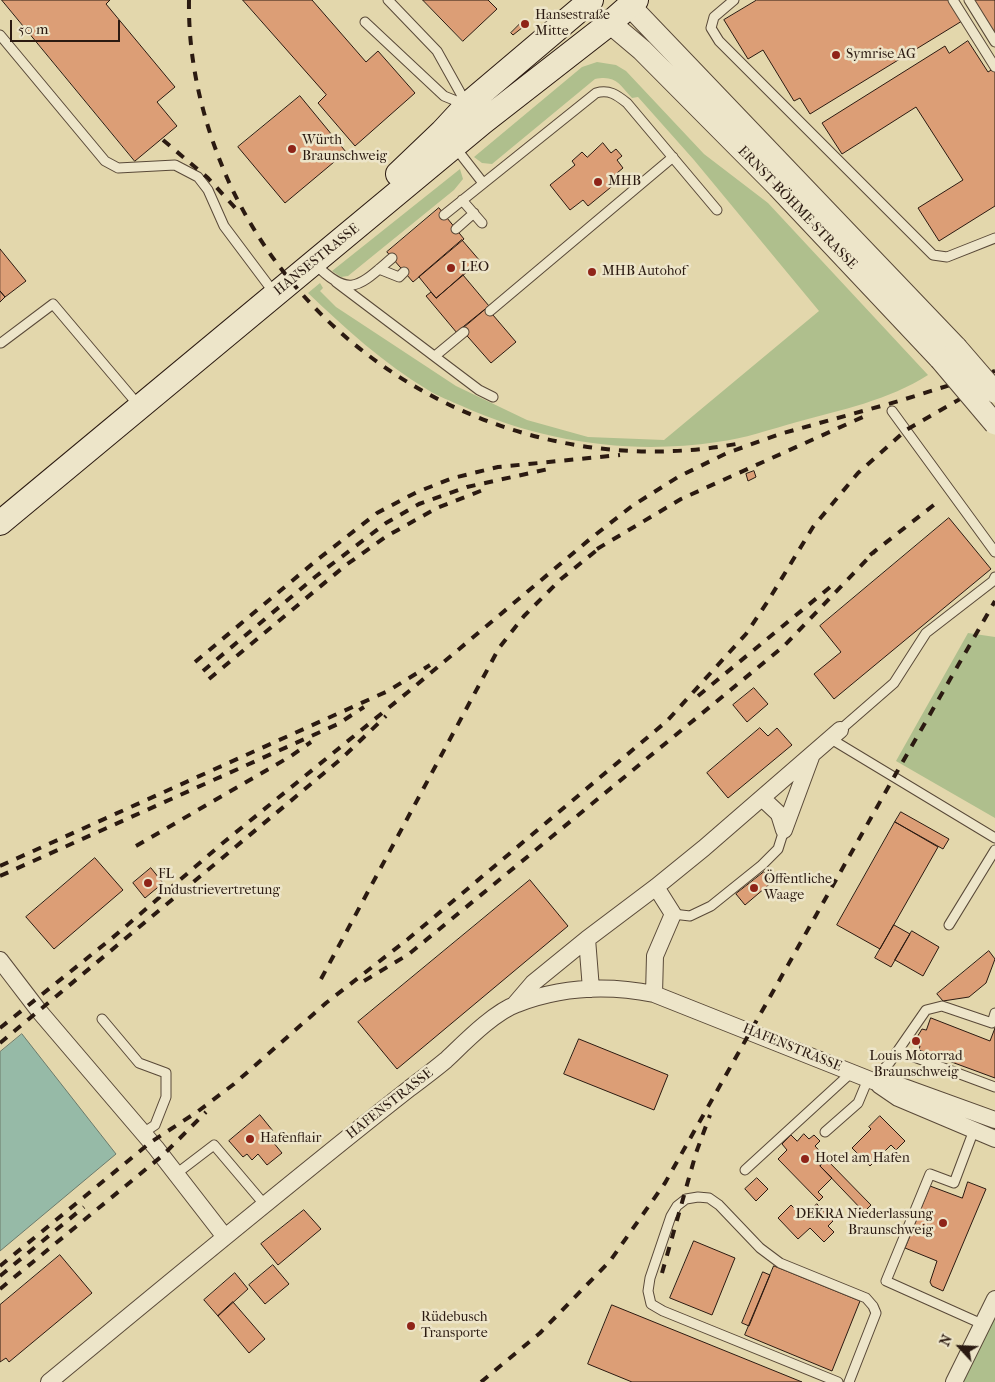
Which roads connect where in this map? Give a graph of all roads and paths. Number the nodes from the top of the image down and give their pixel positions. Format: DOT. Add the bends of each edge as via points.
graph roads {
  1 [pos="388,0"];
  2 [pos="590,0"];
  3 [pos="734,0"];
  4 [pos="953,0"];
  5 [pos="969,0"];
  6 [pos="630,2"];
  7 [pos="365,22"];
  8 [pos="610,22"];
  9 [pos="0,35"];
  10 [pos="995,42"];
  11 [pos="995,67"];
  12 [pos="475,114"];
  13 [pos="448,139"];
  14 [pos="673,157"];
  15 [pos="483,183"];
  16 [pos="462,200"];
  17 [pos="717,210"];
  18 [pos="474,213"];
  19 [pos="444,215"];
  20 [pos="482,223"];
  21 [pos="456,228"];
  22 [pos="995,238"];
  23 [pos="392,258"];
  24 [pos="314,263"];
  25 [pos="379,269"];
  26 [pos="404,272"];
  27 [pos="336,282"];
  28 [pos="271,288"];
  29 [pos="490,311"];
  30 [pos="464,332"];
  31 [pos="1,343"];
  32 [pos="948,353"];
  33 [pos="435,356"];
  34 [pos="995,392"];
  35 [pos="493,397"];
  36 [pos="136,402"];
  37 [pos="892,411"];
  38 [pos="995,424"];
  39 [pos="0,504"];
  40 [pos="0,523"];
  41 [pos="995,552"];
  42 [pos="995,577"];
  43 [pos="835,734"];
  44 [pos="812,755"];
  45 [pos="762,798"];
  46 [pos="784,830"];
  47 [pos="995,838"];
  48 [pos="995,850"];
  49 [pos="656,887"];
  50 [pos="673,914"];
  51 [pos="949,925"];
  52 [pos="587,939"];
  53 [pos="0,960"];
  54 [pos="591,989"];
  55 [pos="654,994"];
  56 [pos="515,1004"];
  57 [pos="995,1013"];
  58 [pos="102,1018"];
  59 [pos="898,1051"];
  60 [pos="852,1072"];
  61 [pos="870,1080"];
  62 [pos="995,1087"];
  63 [pos="995,1120"];
  64 [pos="974,1130"];
  65 [pos="824,1132"];
  66 [pos="143,1133"];
  67 [pos="995,1139"];
  68 [pos="745,1170"];
  69 [pos="176,1174"];
  70 [pos="264,1204"];
  71 [pos="225,1237"];
  72 [pos="995,1286"];
  73 [pos="994,1304"];
  74 [pos="982,1324"];
  75 [pos="49,1382"];
  76 [pos="838,1382"];
  77 [pos="849,1382"];
  78 [pos="954,1382"];
  1 -- 12 [label="lane" via="437,51"];
  2 -- 8 [label="main road, ERNST-BÖHME-STRASSE"];
  2 -- 12 [label="main road, HANSESTRASSE"];
  3 -- 22 [label="lane" via="714,17 710,28 719,41 933,255 947,257"];
  4 -- 11 [label="lane"];
  5 -- 10 [label="lane"];
  6 -- 8 [label="main road, HANSESTRASSE"];
  6 -- 32 [label="street, ERNST-BÖHME-STRASSE"];
  7 -- 12 [label="lane" via="444,96"];
  8 -- 12 [label="main road, HANSESTRASSE"];
  8 -- 32 [label="street, ERNST-BÖHME-STRASSE"];
  9 -- 28 [label="lane" via="105,161 118,168 175,166 198,176 224,226"];
  12 -- 13 [label="main road, HANSESTRASSE"];
  13 -- 15 [label="lane"];
  13 -- 24 [label="main road, HANSESTRASSE"];
  13 -- 28 [label="main road, HANSESTRASSE" via="401,172"];
  14 -- 15 [label="lane" via="627,103 615,93 603,91 596,92"];
  14 -- 17 [label="lane"];
  14 -- 29 [label="lane"];
  15 -- 16 [label="lane"];
  16 -- 18 [label="lane"];
  16 -- 19 [label="lane"];
  18 -- 20 [label="lane"];
  18 -- 21 [label="lane"];
  23 -- 25 [label="lane"];
  24 -- 27 [label="lane"];
  24 -- 28 [label="main road, HANSESTRASSE"];
  25 -- 26 [label="lane" via="399,277"];
  25 -- 27 [label="lane" via="363,282 349,286"];
  27 -- 33 [label="lane"];
  28 -- 36 [label="main road, HANSESTRASSE"];
  30 -- 33 [label="lane"];
  31 -- 36 [label="lane" via="53,304"];
  32 -- 34 [label="street, ERNST-BÖHME-STRASSE, bridge"];
  32 -- 38 [label="street, ERNST-BÖHME-STRASSE, bridge"];
  33 -- 35 [label="lane"];
  36 -- 39 [label="main road, HANSESTRASSE"];
  36 -- 40 [label="main road, HANSESTRASSE"];
  37 -- 41 [label="lane"];
  42 -- 43 [label="lane" via="926,633 894,683"];
  43 -- 44 [label="street, HAFENSTRASSE"];
  43 -- 47 [label="lane"];
  44 -- 45 [label="street, HAFENSTRASSE"];
  44 -- 46 [label="street, HAFENSTRASSE"];
  45 -- 46 [label="street" via="779,814"];
  45 -- 49 [label="street, HAFENSTRASSE"];
  46 -- 50 [label="lane" via="778,849 711,906 690,916"];
  48 -- 51 [label="lane"];
  49 -- 50 [label="street"];
  49 -- 52 [label="street, HAFENSTRASSE"];
  50 -- 55 [label="street" via="655,956"];
  52 -- 54 [label="street"];
  52 -- 56 [label="street, HAFENSTRASSE" via="533,983"];
  53 -- 66 [label="street"];
  54 -- 55 [label="street, HAFENSTRASSE"];
  54 -- 56 [label="street, HAFENSTRASSE" via="558,992"];
  55 -- 60 [label="street, HAFENSTRASSE"];
  56 -- 70 [label="street, HAFENSTRASSE" via="487,1022 444,1061"];
  57 -- 59 [label="lane" via="992,1023 942,1006 926,1010"];
  58 -- 66 [label="lane" via="139,1063 166,1073 166,1097 156,1125"];
  59 -- 61 [label="lane"];
  59 -- 62 [label="lane"];
  60 -- 61 [label="street, HAFENSTRASSE"];
  60 -- 68 [label="lane"];
  61 -- 63 [label="street, HAFENSTRASSE" via="901,1086"];
  61 -- 64 [label="street, HAFENSTRASSE" via="898,1098"];
  61 -- 65 [label="lane" via="858,1103"];
  64 -- 67 [label="street, HAFENSTRASSE"];
  64 -- 74 [label="lane" via="954,1183 930,1174 886,1281"];
  66 -- 69 [label="street"];
  69 -- 70 [label="lane" via="214,1145"];
  69 -- 71 [label="street"];
  70 -- 71 [label="street, HAFENSTRASSE"];
  71 -- 75 [label="street, HAFENSTRASSE"];
  72 -- 73 [label="street"];
  73 -- 74 [label="street"];
  74 -- 78 [label="street"];
  76 -- 77 [label="lane" via="651,1304 650,1278 677,1206 686,1199 709,1198 780,1263 866,1298 876,1313"];
}
